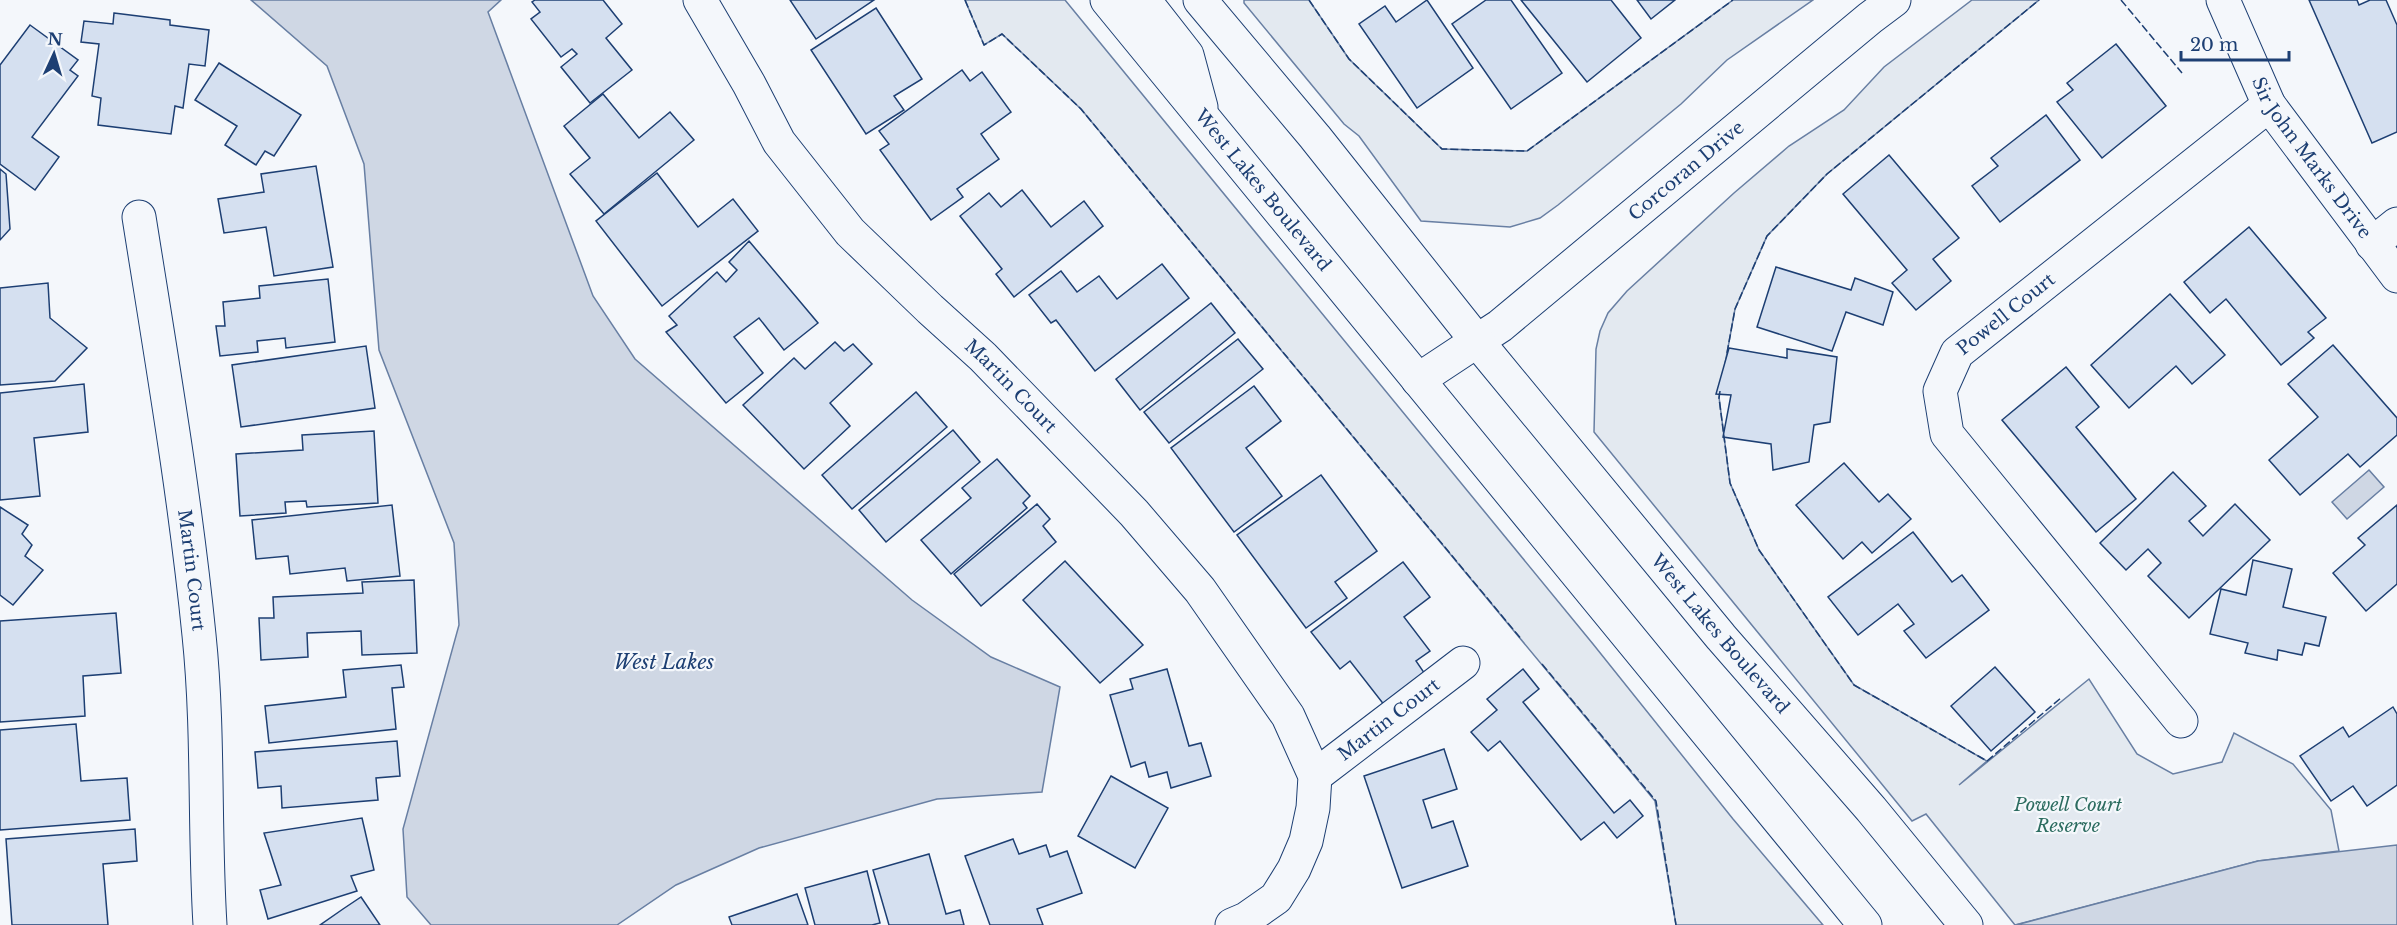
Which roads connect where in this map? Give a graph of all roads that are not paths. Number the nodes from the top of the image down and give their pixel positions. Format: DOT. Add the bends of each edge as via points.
graph roads {
  1 [pos="700,0"];
  2 [pos="1107,0"];
  3 [pos="1144,0"];
  4 [pos="1200,0"];
  5 [pos="2223,0"];
  6 [pos="1874,6"];
  7 [pos="2269,105"];
  8 [pos="1203,117"];
  9 [pos="139,217"];
  10 [pos="2385,234"];
  11 [pos="2397,276"];
  12 [pos="1477,342"];
  13 [pos="1418,380"];
  14 [pos="1463,663"];
  15 [pos="2181,721"];
  16 [pos="1315,776"];
  17 [pos="210,925"];
  18 [pos="1232,925"];
  19 [pos="1865,925"];
  20 [pos="1966,925"];
  1 -- 16 [label="street, Martin Court" via="779,142 850,232 983,357 1134,513 1200,590 1288,716"];
  2 -- 8 [label="street, West Lakes Boulevard"];
  3 -- 8 [label="street" via="1187,55"];
  4 -- 12 [label="street, West Lakes Boulevard" via="1315,137"];
  5 -- 7 [label="street, Sir John Marks Drive"];
  6 -- 12 [label="street, Corcoran Drive"];
  7 -- 10 [label="street, Sir John Marks Drive"];
  7 -- 15 [label="street, Powell Court" via="1956,353 1940,391 1947,434"];
  8 -- 13 [label="street, West Lakes Boulevard"];
  9 -- 17 [label="street, Martin Court" via="181,488 199,636"];
  10 -- 11 [label="street, Sir John Marks Drive"];
  12 -- 13 [label="street"];
  12 -- 20 [label="street, West Lakes Boulevard"];
  13 -- 19 [label="street, West Lakes Boulevard"];
  14 -- 16 [label="street, Martin Court"];
  16 -- 18 [label="street, Martin Court" via="1306,840 1294,869 1276,898 1246,920"];
}
